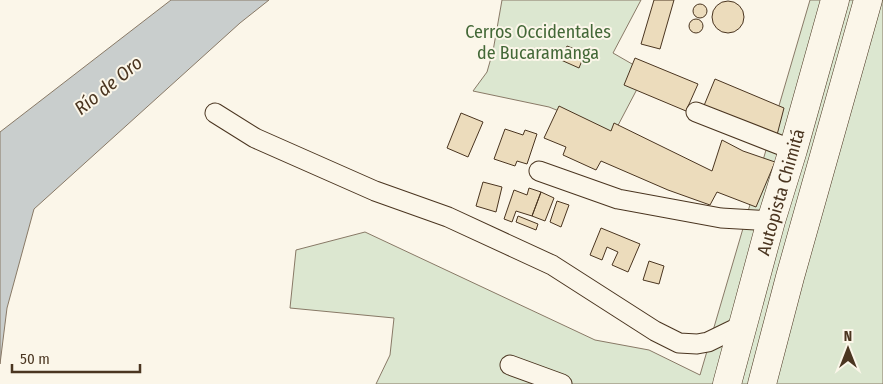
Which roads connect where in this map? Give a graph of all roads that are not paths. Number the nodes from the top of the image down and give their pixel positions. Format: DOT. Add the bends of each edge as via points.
graph roads {
  1 [pos="835,0"];
  2 [pos="868,0"];
  3 [pos="696,112"];
  4 [pos="215,113"];
  5 [pos="793,150"];
  6 [pos="539,171"];
  7 [pos="771,221"];
  8 [pos="743,325"];
  9 [pos="510,364"];
  10 [pos="562,384"];
  11 [pos="727,384"];
  12 [pos="762,384"];
  1 -- 5 [label="highway, Autopista Chimitá"];
  2 -- 12 [label="highway, Autopista Chimitá"];
  3 -- 5 [label="lane"];
  4 -- 8 [label="lane" via="264,142 374,191 448,217 552,265 678,343 708,342"];
  5 -- 7 [label="highway, Autopista Chimitá"];
  6 -- 7 [label="lane" via="618,199 721,218"];
  7 -- 8 [label="highway, Autopista Chimitá"];
  8 -- 11 [label="highway, Autopista Chimitá"];
  9 -- 10 [label="lane"];
}
